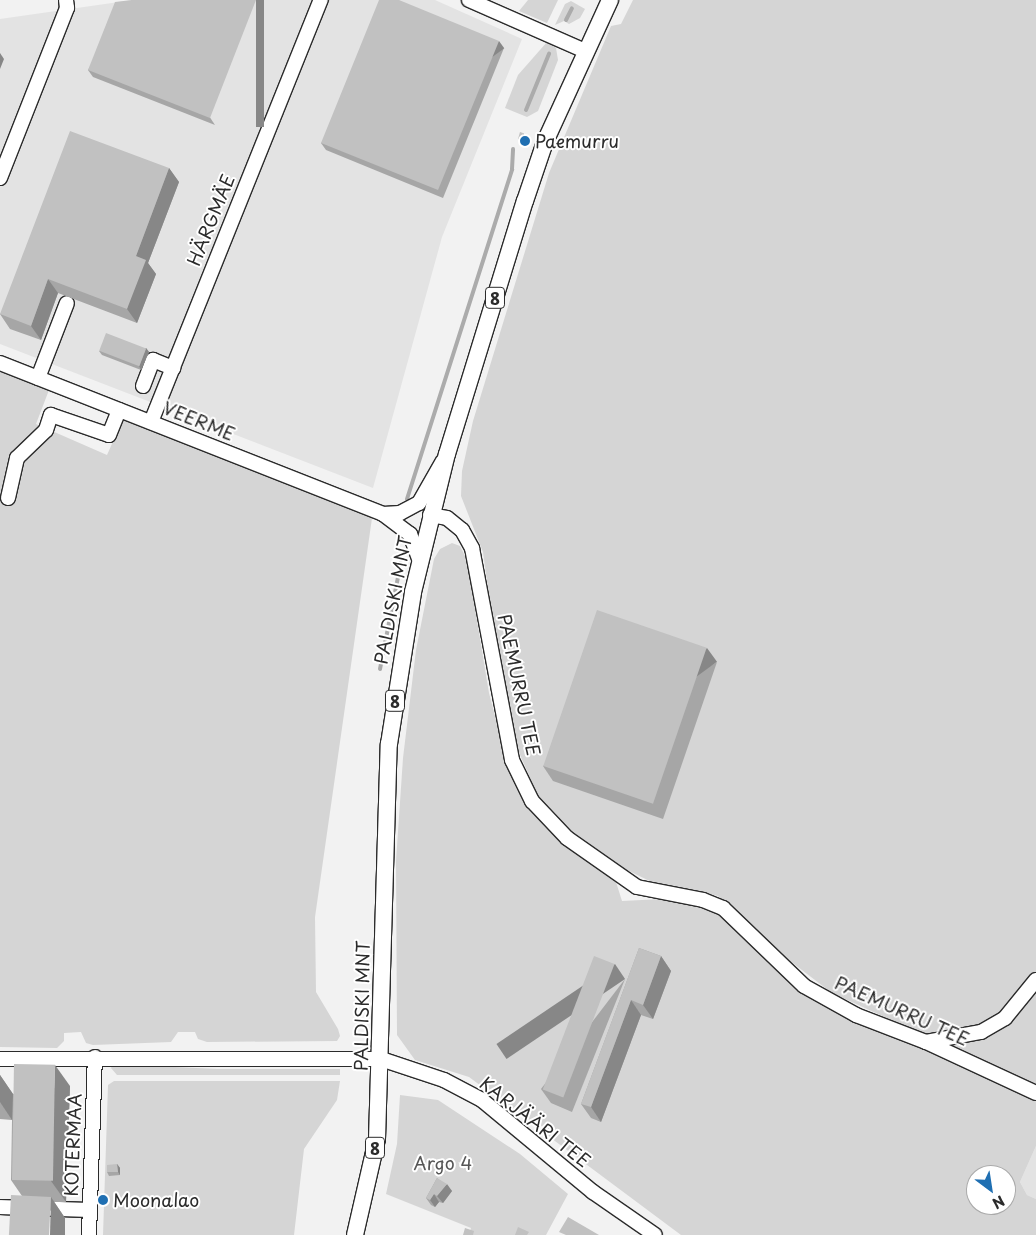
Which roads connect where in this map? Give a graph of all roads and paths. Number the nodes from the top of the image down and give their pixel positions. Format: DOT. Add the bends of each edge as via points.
graph roads {
  1 [pos="66,0"];
  2 [pos="312,0"];
  3 [pos="321,0"];
  4 [pos="469,0"];
  5 [pos="610,0"];
  6 [pos="306,33"];
  7 [pos="585,51"];
  8 [pos="0,178"];
  9 [pos="67,302"];
  10 [pos="0,363"];
  11 [pos="173,368"];
  12 [pos="38,378"];
  13 [pos="143,386"];
  14 [pos="119,410"];
  15 [pos="151,422"];
  16 [pos="447,454"];
  17 [pos="8,498"];
  18 [pos="383,514"];
  19 [pos="430,515"];
  20 [pos="420,562"];
  21 [pos="1036,980"];
  22 [pos="926,1042"];
  23 [pos="95,1057"];
  24 [pos="381,1059"];
  25 [pos="0,1060"];
  26 [pos="1036,1093"];
  27 [pos="0,1207"];
  28 [pos="90,1210"];
  29 [pos="89,1235"];
  30 [pos="355,1235"];
  31 [pos="655,1235"];
  1 -- 8 [label="street" via="67,8"];
  2 -- 6 [label="street, HÄRGMÄE"];
  3 -- 6 [label="street, HÄRGMÄE"];
  4 -- 7 [label="street"];
  5 -- 7 [label="main road, PALDISKI MNT / 8"];
  6 -- 11 [label="street, HÄRGMÄE"];
  7 -- 16 [label="main road, PALDISKI MNT / 8" via="542,150"];
  9 -- 12 [label="street"];
  10 -- 12 [label="street, VEERME"];
  11 -- 13 [label="street" via="153,360"];
  11 -- 15 [label="street, HÄRGMÄE"];
  12 -- 14 [label="street, VEERME"];
  14 -- 15 [label="street, VEERME"];
  14 -- 17 [label="street" via="109,435 51,415 46,430 17,458"];
  15 -- 18 [label="street, VEERME"];
  16 -- 18 [label="street" via="419,503 400,512"];
  16 -- 19 [label="main road, PALDISKI MNT / 8"];
  18 -- 20 [label="street, VEERME" via="410,534"];
  19 -- 20 [label="main road, PALDISKI MNT / 8"];
  19 -- 22 [label="street, PAEMURRU TEE" via="447,518 462,530 472,548 512,760 532,801 567,838 637,886 703,900 723,908 804,986 856,1015"];
  20 -- 24 [label="main road, PALDISKI MNT / 8" via="389,744"];
  21 -- 22 [label="street" via="1005,1018 981,1032"];
  22 -- 26 [label="street, PAEMURRU TEE"];
  23 -- 24 [label="street"];
  23 -- 25 [label="street"];
  23 -- 28 [label="street, KOTERMAA"];
  24 -- 30 [label="main road, PALDISKI MNT / 8" via="376,1138"];
  24 -- 31 [label="street, KARJÄÄRI TEE" via="444,1080 482,1100 593,1192"];
  27 -- 28 [label="street"];
  28 -- 29 [label="street, KOTERMAA"];
}
